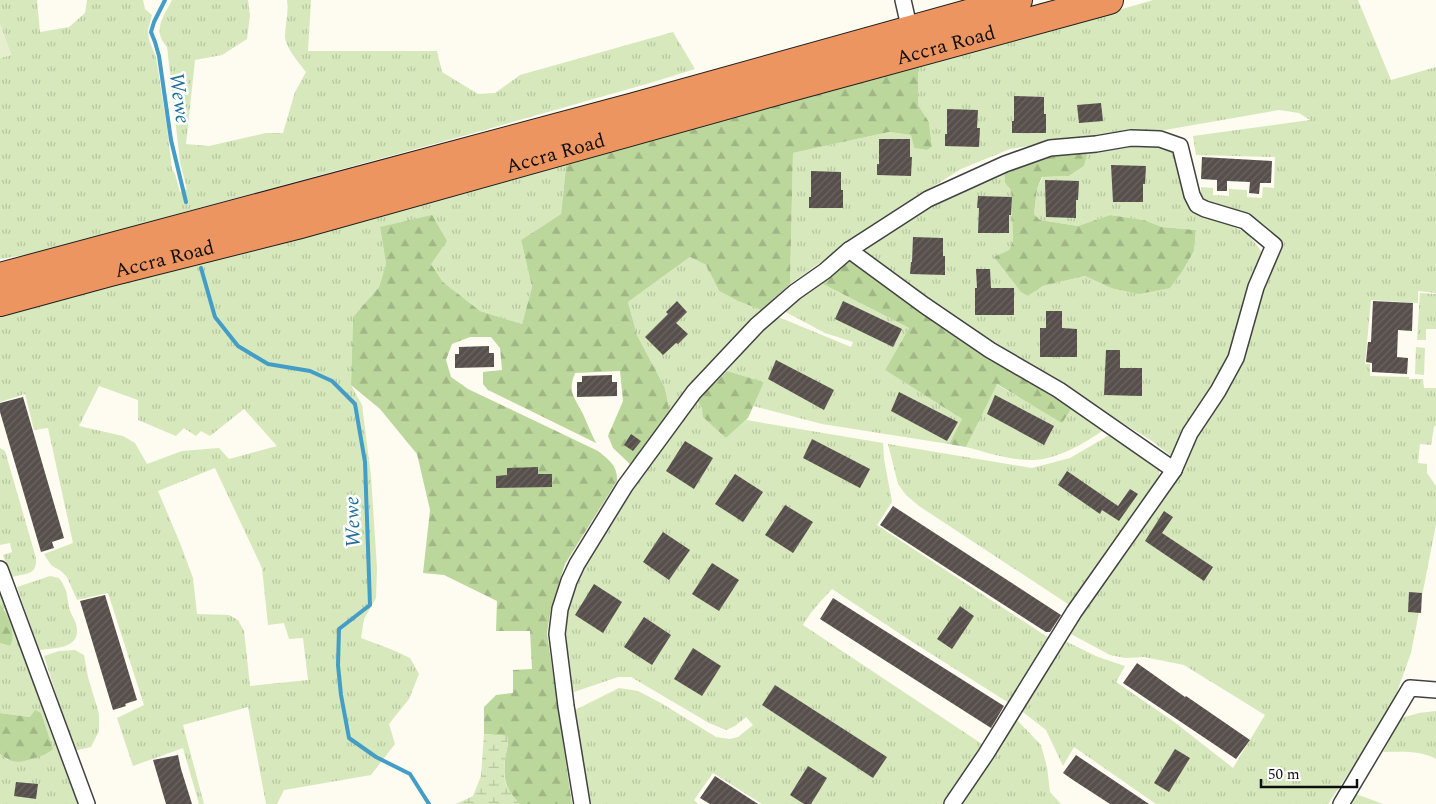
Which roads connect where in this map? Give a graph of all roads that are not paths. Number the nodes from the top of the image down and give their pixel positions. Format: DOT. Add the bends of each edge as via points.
graph roads {
  1 [pos="903,0"];
  2 [pos="1018,0"];
  3 [pos="1109,0"];
  4 [pos="913,41"];
  5 [pos="850,250"];
  6 [pos="55,262"];
  7 [pos="0,267"];
  8 [pos="0,277"];
  9 [pos="0,302"];
  10 [pos="1174,470"];
  11 [pos="0,569"];
  12 [pos="1436,690"];
  13 [pos="87,804"];
  14 [pos="582,804"];
  15 [pos="952,804"];
  16 [pos="1341,804"];
  1 -- 4 [label="street"];
  2 -- 4 [label="highway, Accra Road"];
  3 -- 4 [label="highway, Accra Road"];
  4 -- 6 [label="highway, Accra Road" via="634,107"];
  4 -- 9 [label="highway, Accra Road" via="297,225"];
  5 -- 10 [label="street" via="990,350 1059,390"];
  5 -- 10 [label="street" via="928,199 1005,164 1050,148 1131,138 1160,139 1180,146 1197,205 1245,221 1274,245 1256,287 1236,358 1190,433"];
  5 -- 14 [label="street" via="757,325 694,392 634,472 577,564 560,609 557,634"];
  6 -- 7 [label="highway"];
  6 -- 8 [label="highway, Accra Road"];
  10 -- 15 [label="street" via="1074,612"];
  11 -- 13 [label="street"];
  12 -- 16 [label="street" via="1410,688"];
}
